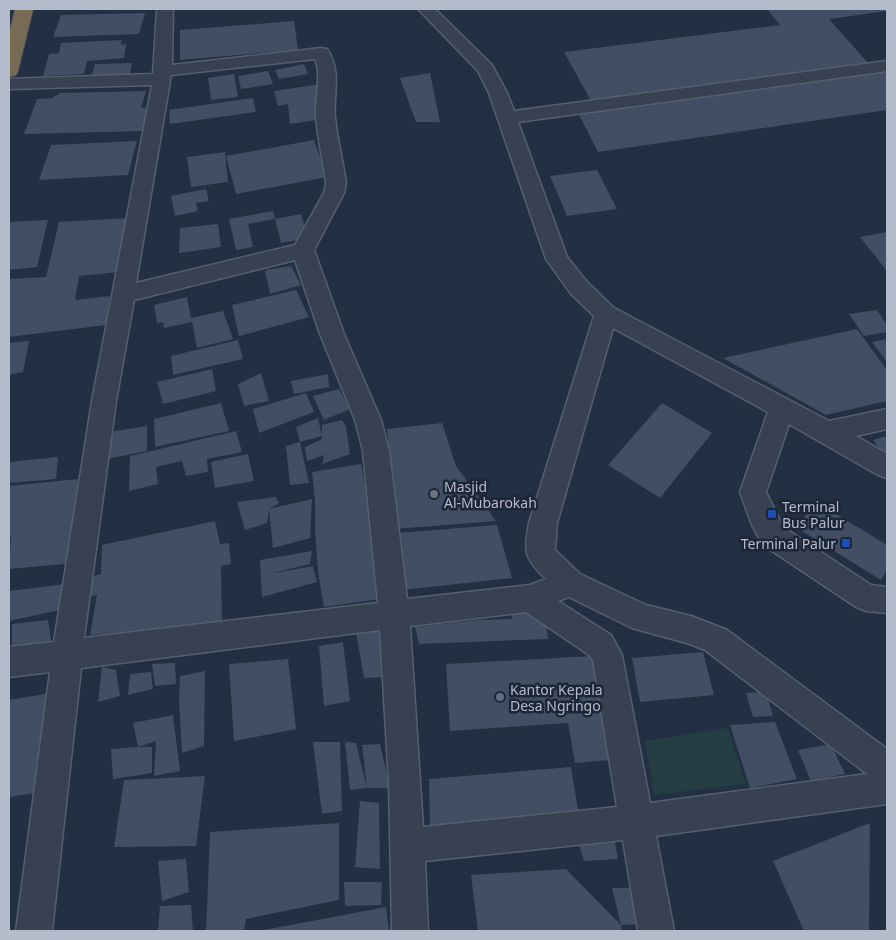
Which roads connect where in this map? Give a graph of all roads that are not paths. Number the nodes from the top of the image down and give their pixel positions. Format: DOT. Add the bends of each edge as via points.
graph roads {
  1 [pos="24,9"];
  2 [pos="165,9"];
  3 [pos="426,9"];
  4 [pos="887,66"];
  5 [pos="9,71"];
  6 [pos="162,75"];
  7 [pos="9,84"];
  8 [pos="506,118"];
  9 [pos="303,250"];
  10 [pos="125,294"];
  11 [pos="606,314"];
  12 [pos="782,409"];
  13 [pos="887,419"];
  14 [pos="827,432"];
  15 [pos="887,467"];
  16 [pos="570,583"];
  17 [pos="530,598"];
  18 [pos="887,600"];
  19 [pos="394,613"];
  20 [pos="67,654"];
  21 [pos="9,662"];
  22 [pos="887,769"];
  23 [pos="887,788"];
  24 [pos="637,822"];
  25 [pos="407,846"];
  26 [pos="34,931"];
  27 [pos="410,931"];
  28 [pos="656,931"];
  1 -- 5 [label="highway"];
  2 -- 6 [label="street"];
  3 -- 8 [label="street" via="486,69"];
  4 -- 8 [label="street"];
  6 -- 7 [label="street"];
  6 -- 9 [label="street" via="321,53 328,69 326,119 336,183 334,194"];
  6 -- 10 [label="street"];
  8 -- 11 [label="street" via="557,259 579,288"];
  9 -- 10 [label="street"];
  9 -- 19 [label="street" via="332,334 368,420 383,498"];
  10 -- 20 [label="street" via="104,401"];
  11 -- 12 [label="street"];
  11 -- 16 [label="street" via="540,542 541,556"];
  12 -- 14 [label="street"];
  12 -- 18 [label="street" via="753,492 772,536 866,598"];
  13 -- 14 [label="street"];
  14 -- 15 [label="street"];
  16 -- 17 [label="street"];
  16 -- 22 [label="street" via="642,618 692,630 716,640"];
  17 -- 19 [label="street"];
  17 -- 24 [label="street" via="600,645 607,655"];
  19 -- 20 [label="street"];
  19 -- 25 [label="street"];
  20 -- 21 [label="street"];
  20 -- 26 [label="street"];
  23 -- 24 [label="street"];
  24 -- 25 [label="street"];
  24 -- 28 [label="street"];
  25 -- 27 [label="street"];
}
